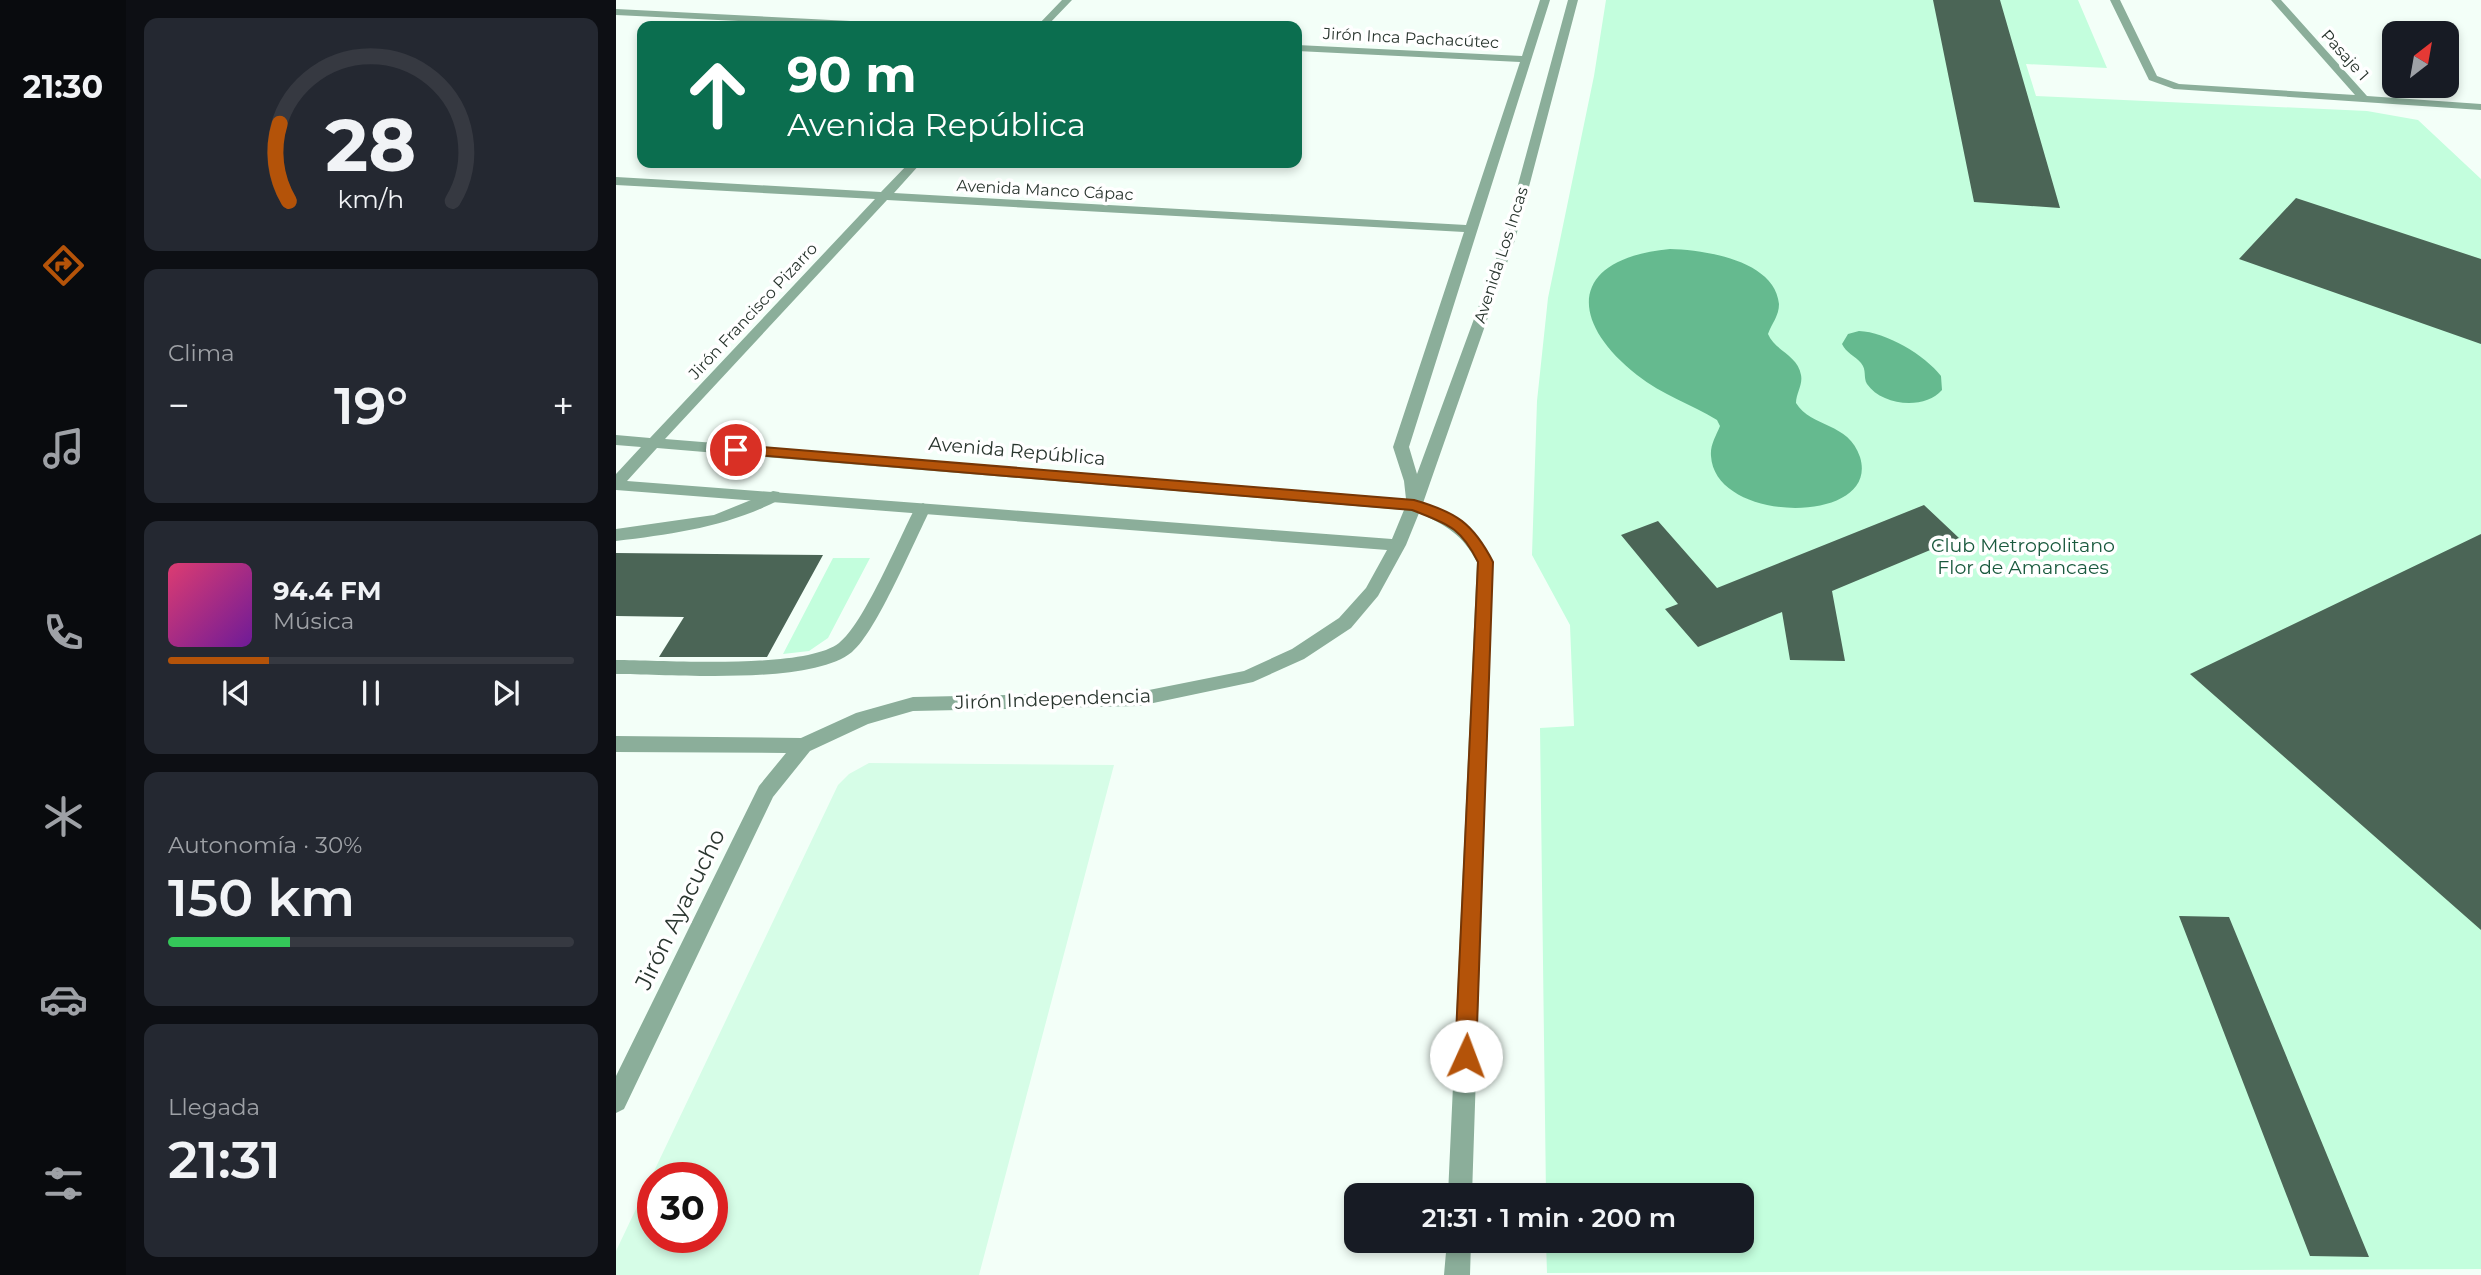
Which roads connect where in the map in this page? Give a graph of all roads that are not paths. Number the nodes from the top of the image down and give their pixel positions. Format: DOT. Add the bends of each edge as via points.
graph roads {
  1 [pos="1067,0"];
  2 [pos="1545,0"];
  3 [pos="1573,0"];
  4 [pos="2115,0"];
  5 [pos="2276,0"];
  6 [pos="616,12"];
  7 [pos="792,21"];
  8 [pos="1047,21"];
  9 [pos="1302,48"];
  10 [pos="1524,60"];
  11 [pos="2364,99"];
  12 [pos="2481,107"];
  13 [pos="910,168"];
  14 [pos="616,181"];
  15 [pos="884,197"];
  16 [pos="1473,229"];
  17 [pos="616,440"];
  18 [pos="654,443"];
  19 [pos="616,484"];
  20 [pos="773,496"];
  21 [pos="1414,505"];
  22 [pos="923,508"];
  23 [pos="616,535"];
  24 [pos="1398,545"];
  25 [pos="616,667"];
  26 [pos="616,744"];
  27 [pos="803,746"];
  28 [pos="616,1101"];
  29 [pos="1460,1183"];
  30 [pos="1458,1253"];
  31 [pos="1457,1275"];
  1 -- 8 [label="street"];
  2 -- 10 [label="street, Avenida Los Incas"];
  3 -- 21 [label="street, Avenida Los Incas" via="1509,240"];
  4 -- 11 [label="street" via="2153,78 2178,87"];
  5 -- 11 [label="street, Pasaje 1"];
  6 -- 7 [label="street"];
  9 -- 10 [label="street, Jirón Inca Pachacútec"];
  10 -- 16 [label="street, Avenida Los Incas"];
  11 -- 12 [label="street"];
  13 -- 15 [label="street, Jirón Francisco Pizarro"];
  14 -- 15 [label="street, Avenida Manco Cápac"];
  15 -- 16 [label="street, Avenida Manco Cápac"];
  15 -- 18 [label="street, Jirón Francisco Pizarro"];
  16 -- 21 [label="street, Avenida Los Incas" via="1401,447"];
  17 -- 18 [label="street, Avenida República"];
  18 -- 19 [label="street, Jirón Francisco Pizarro"];
  18 -- 21 [label="street, Avenida República"];
  19 -- 20 [label="street"];
  20 -- 22 [label="street"];
  20 -- 23 [label="street" via="712,523"];
  21 -- 24 [label="street, Jirón Independencia"];
  21 -- 29 [label="street" via="1460,524 1486,562"];
  22 -- 24 [label="street"];
  22 -- 25 [label="street" via="864,624 846,647 832,655 768,667"];
  24 -- 27 [label="street, Jirón Independencia" via="1372,592 1345,623 1298,654 1247,677 1139,699 913,704 863,718"];
  26 -- 27 [label="street, Jirón Independencia"];
  27 -- 28 [label="street, Jirón Ayacucho" via="766,792"];
  30 -- 31 [label="street"];
}
